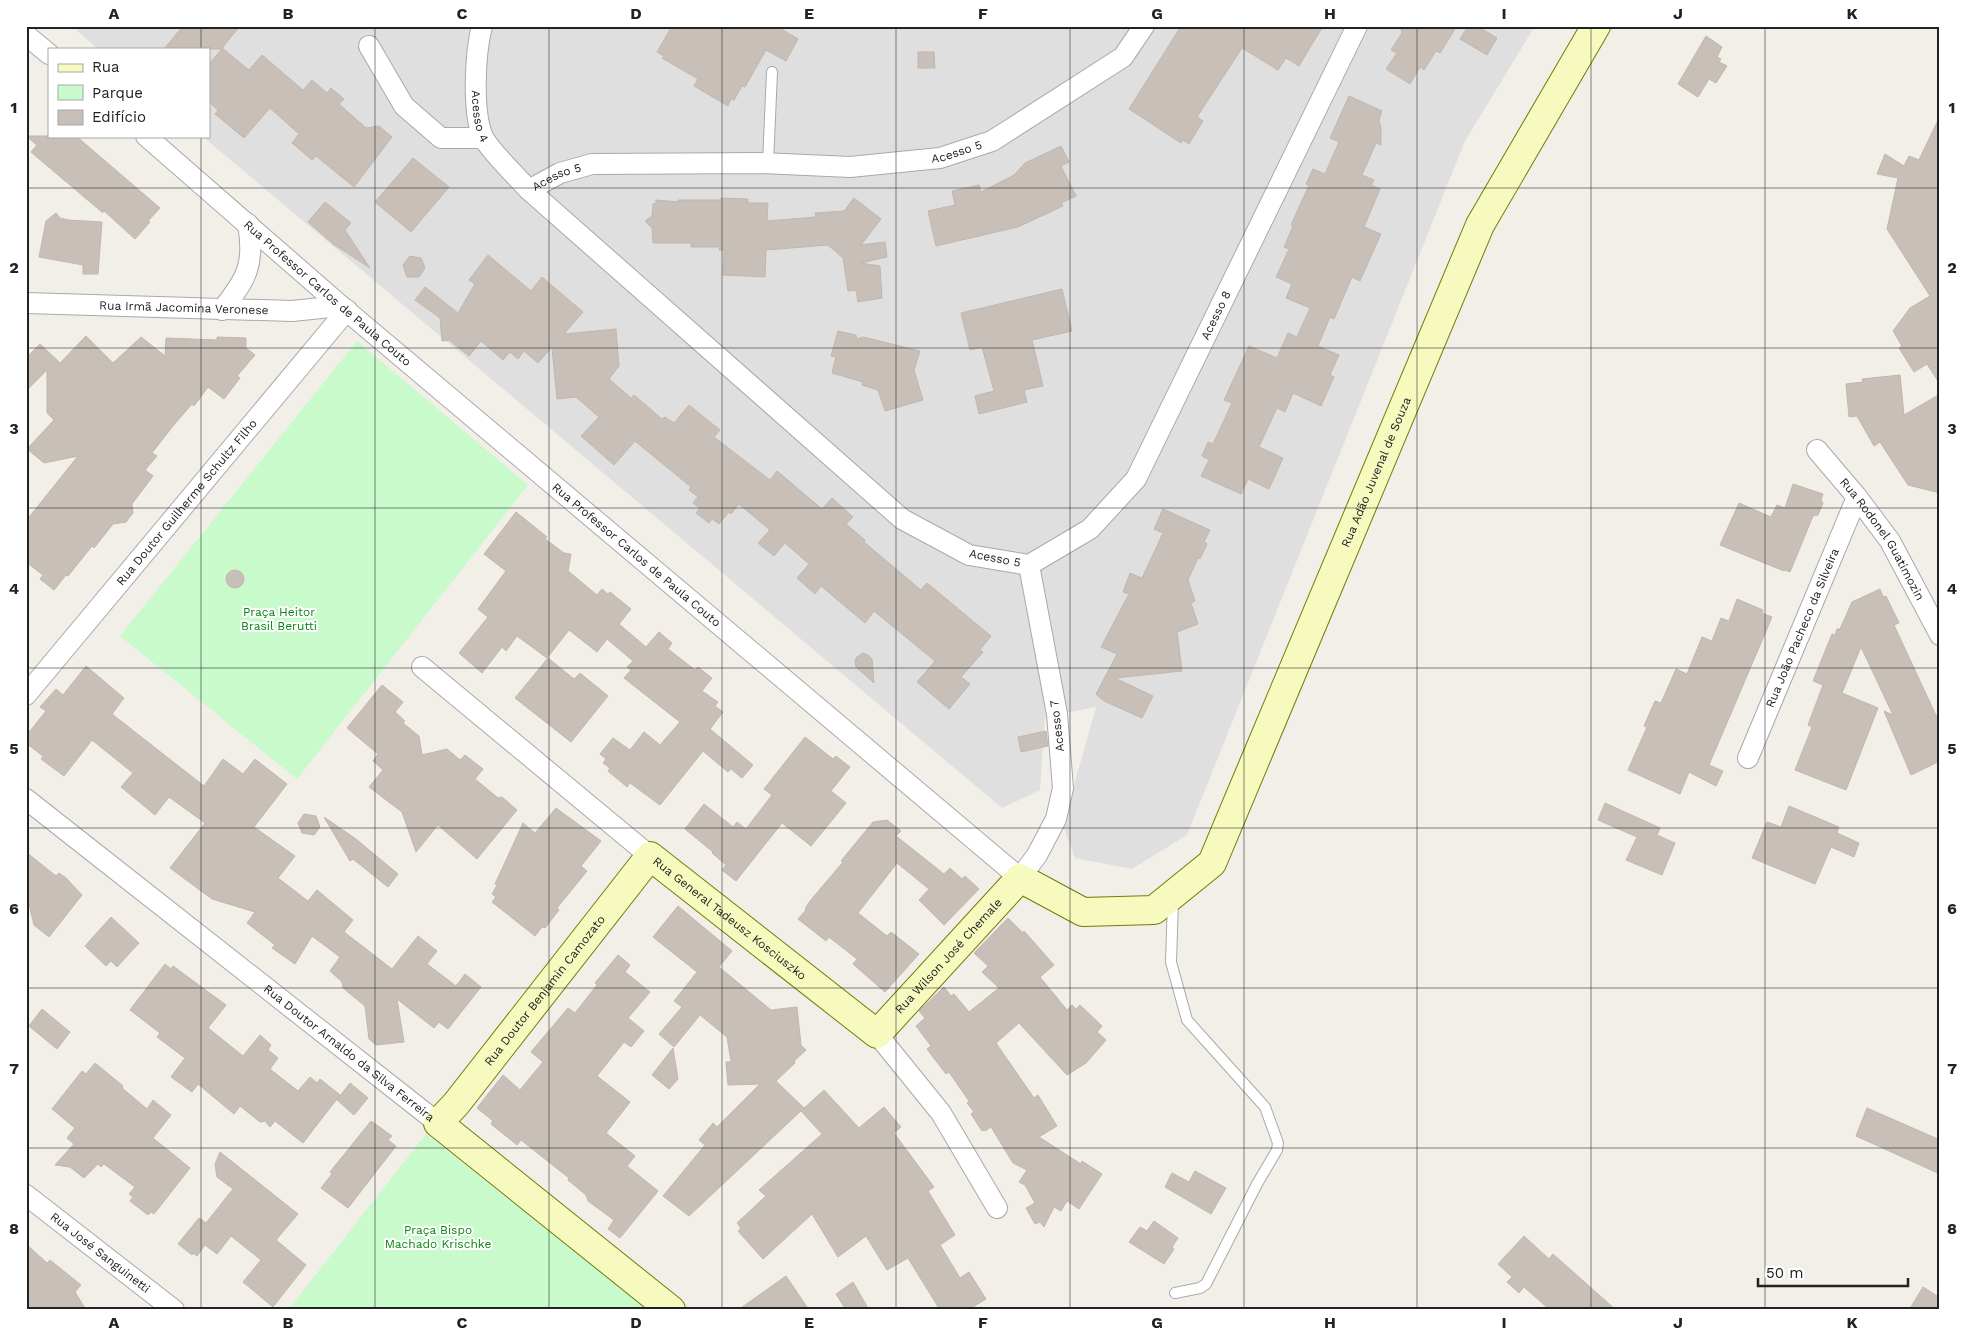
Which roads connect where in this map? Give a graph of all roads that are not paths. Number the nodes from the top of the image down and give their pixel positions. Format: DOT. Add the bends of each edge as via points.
graph roads {
  1 [pos="482,26"];
  2 [pos="1144,26"];
  3 [pos="1357,26"];
  4 [pos="1596,26"];
  5 [pos="26,35"];
  6 [pos="369,46"];
  7 [pos="48,53"];
  8 [pos="772,72"];
  9 [pos="148,138"];
  10 [pos="484,138"];
  11 [pos="768,163"];
  12 [pos="529,190"];
  13 [pos="248,224"];
  14 [pos="26,303"];
  15 [pos="344,308"];
  16 [pos="222,310"];
  17 [pos="1817,450"];
  18 [pos="1857,497"];
  19 [pos="1030,565"];
  20 [pos="1940,635"];
  21 [pos="422,667"];
  22 [pos="26,695"];
  23 [pos="1748,758"];
  24 [pos="26,799"];
  25 [pos="650,856"];
  26 [pos="1020,878"];
  27 [pos="1164,903"];
  28 [pos="877,1034"];
  29 [pos="438,1123"];
  30 [pos="26,1195"];
  31 [pos="997,1208"];
  32 [pos="1175,1293"];
  33 [pos="174,1310"];
  34 [pos="671,1310"];
  1 -- 10 [label="street, Acesso 4" via="476,103"];
  2 -- 11 [label="street, Acesso 5" via="1123,57 992,141 940,158 850,167"];
  3 -- 19 [label="street, Acesso 8" via="1136,479 1090,529"];
  4 -- 27 [label="street, Rua Adão Juvenal de Souza" via="1480,225 1212,862"];
  5 -- 7 [label="street"];
  6 -- 10 [label="street" via="404,106 441,138"];
  8 -- 11 [label="lane"];
  9 -- 13 [label="street, Rua Professor Carlos de Paula Couto"];
  10 -- 12 [label="street, Acesso 4"];
  11 -- 12 [label="street, Acesso 5" via="592,164 560,173"];
  12 -- 19 [label="street, Acesso 5" via="902,519 969,555"];
  13 -- 15 [label="street, Rua Professor Carlos de Paula Couto"];
  13 -- 16 [label="street" via="252,246 248,270 238,290"];
  14 -- 16 [label="street, Rua Irmã Jacomina Veronese"];
  15 -- 16 [label="street, Rua Irmã Jacomina Veronese"];
  15 -- 22 [label="street, Rua Doutor Guilherme Schultz Filho"];
  15 -- 26 [label="street, Rua Professor Carlos de Paula Couto"];
  17 -- 18 [label="street, Rua Rodonel Guatimozin"];
  18 -- 20 [label="street, Rua Rodonel Guatimozin" via="1890,541"];
  18 -- 23 [label="street, Rua João Pacheco da Silveira"];
  19 -- 26 [label="street, Acesso 7" via="1057,714 1063,788 1056,819"];
  21 -- 25 [label="street, Rua General Tadeusz Kosciuszko"];
  24 -- 29 [label="street, Rua Doutor Arnaldo da Silva Ferreira"];
  25 -- 28 [label="street, Rua General Tadeusz Kosciuszko"];
  25 -- 29 [label="street, Rua Doutor Benjamin Camozato"];
  26 -- 27 [label="street, Rua Professor Carlos de Paula Couto" via="1083,912"];
  26 -- 28 [label="street, Rua Wilson José Chemale"];
  27 -- 32 [label="lane" via="1170,962 1187,1020 1265,1107 1278,1143 1206,1284"];
  28 -- 31 [label="street, Rua General Tadeusz Kosciuszko" via="941,1113"];
  29 -- 34 [label="street, Rua Doutor Arnaldo da Silva Ferreira"];
  30 -- 33 [label="street, Rua José Sanguinetti"];
}
